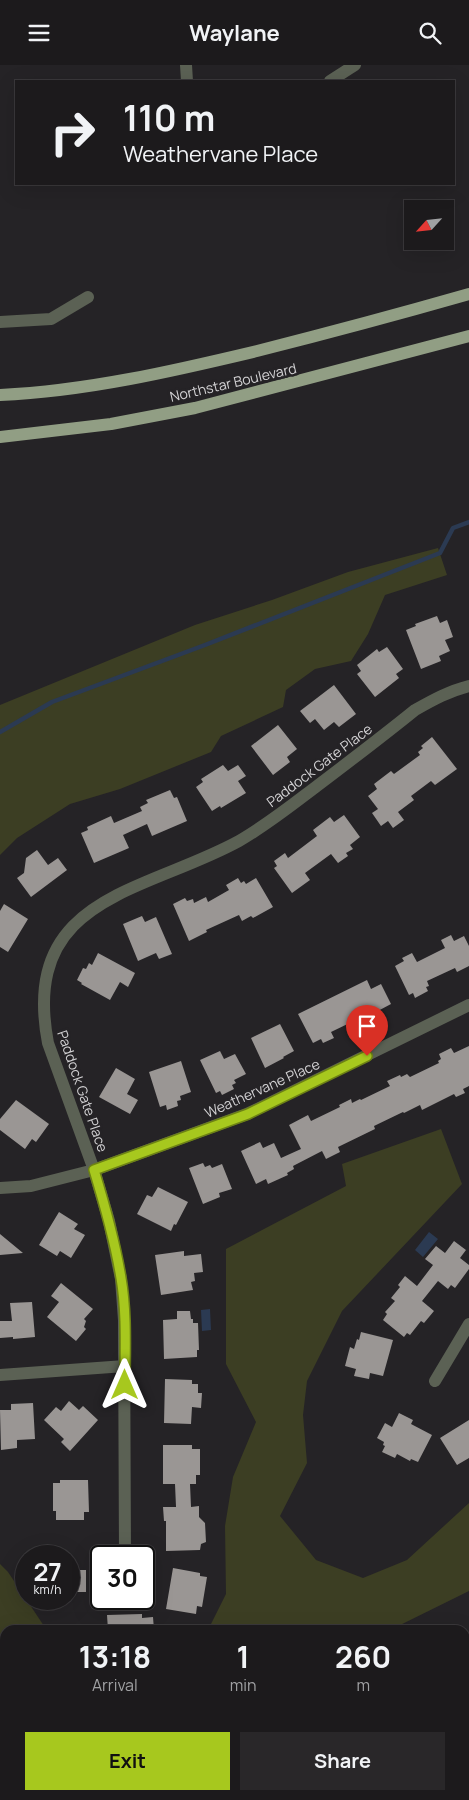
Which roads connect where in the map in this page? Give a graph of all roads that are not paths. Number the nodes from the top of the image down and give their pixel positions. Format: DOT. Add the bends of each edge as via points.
graph roads {
  1 [pos="186,65"];
  2 [pos="356,65"];
  3 [pos="187,80"];
  4 [pos="332,80"];
  5 [pos="469,294"];
  6 [pos="88,297"];
  7 [pos="0,322"];
  8 [pos="469,336"];
  9 [pos="0,395"];
  10 [pos="0,437"];
  11 [pos="469,686"];
  12 [pos="469,1005"];
  13 [pos="94,1170"];
  14 [pos="0,1189"];
  15 [pos="469,1324"];
  16 [pos="125,1366"];
  17 [pos="0,1375"];
  18 [pos="435,1381"];
  19 [pos="125,1545"];
  1 -- 3 [label="street"];
  2 -- 4 [label="street"];
  5 -- 9 [label="main road, Northstar Boulevard" via="190,367 77,387"];
  6 -- 7 [label="street" via="51,319"];
  8 -- 10 [label="main road, Northstar Boulevard" via="195,408 68,430"];
  11 -- 13 [label="street, Paddock Gate Place" via="433,699 415,710 284,811 239,841 118,893 81,917 66,933 46,974 44,1021 48,1043"];
  12 -- 13 [label="street, Weathervane Place" via="248,1114"];
  13 -- 14 [label="street, Weathervane Place" via="31,1186"];
  13 -- 16 [label="street, Paddock Gate Place" via="110,1221 121,1279"];
  15 -- 18 [label="street"];
  16 -- 17 [label="street"];
  16 -- 19 [label="street, Paddock Gate Place"];
}
